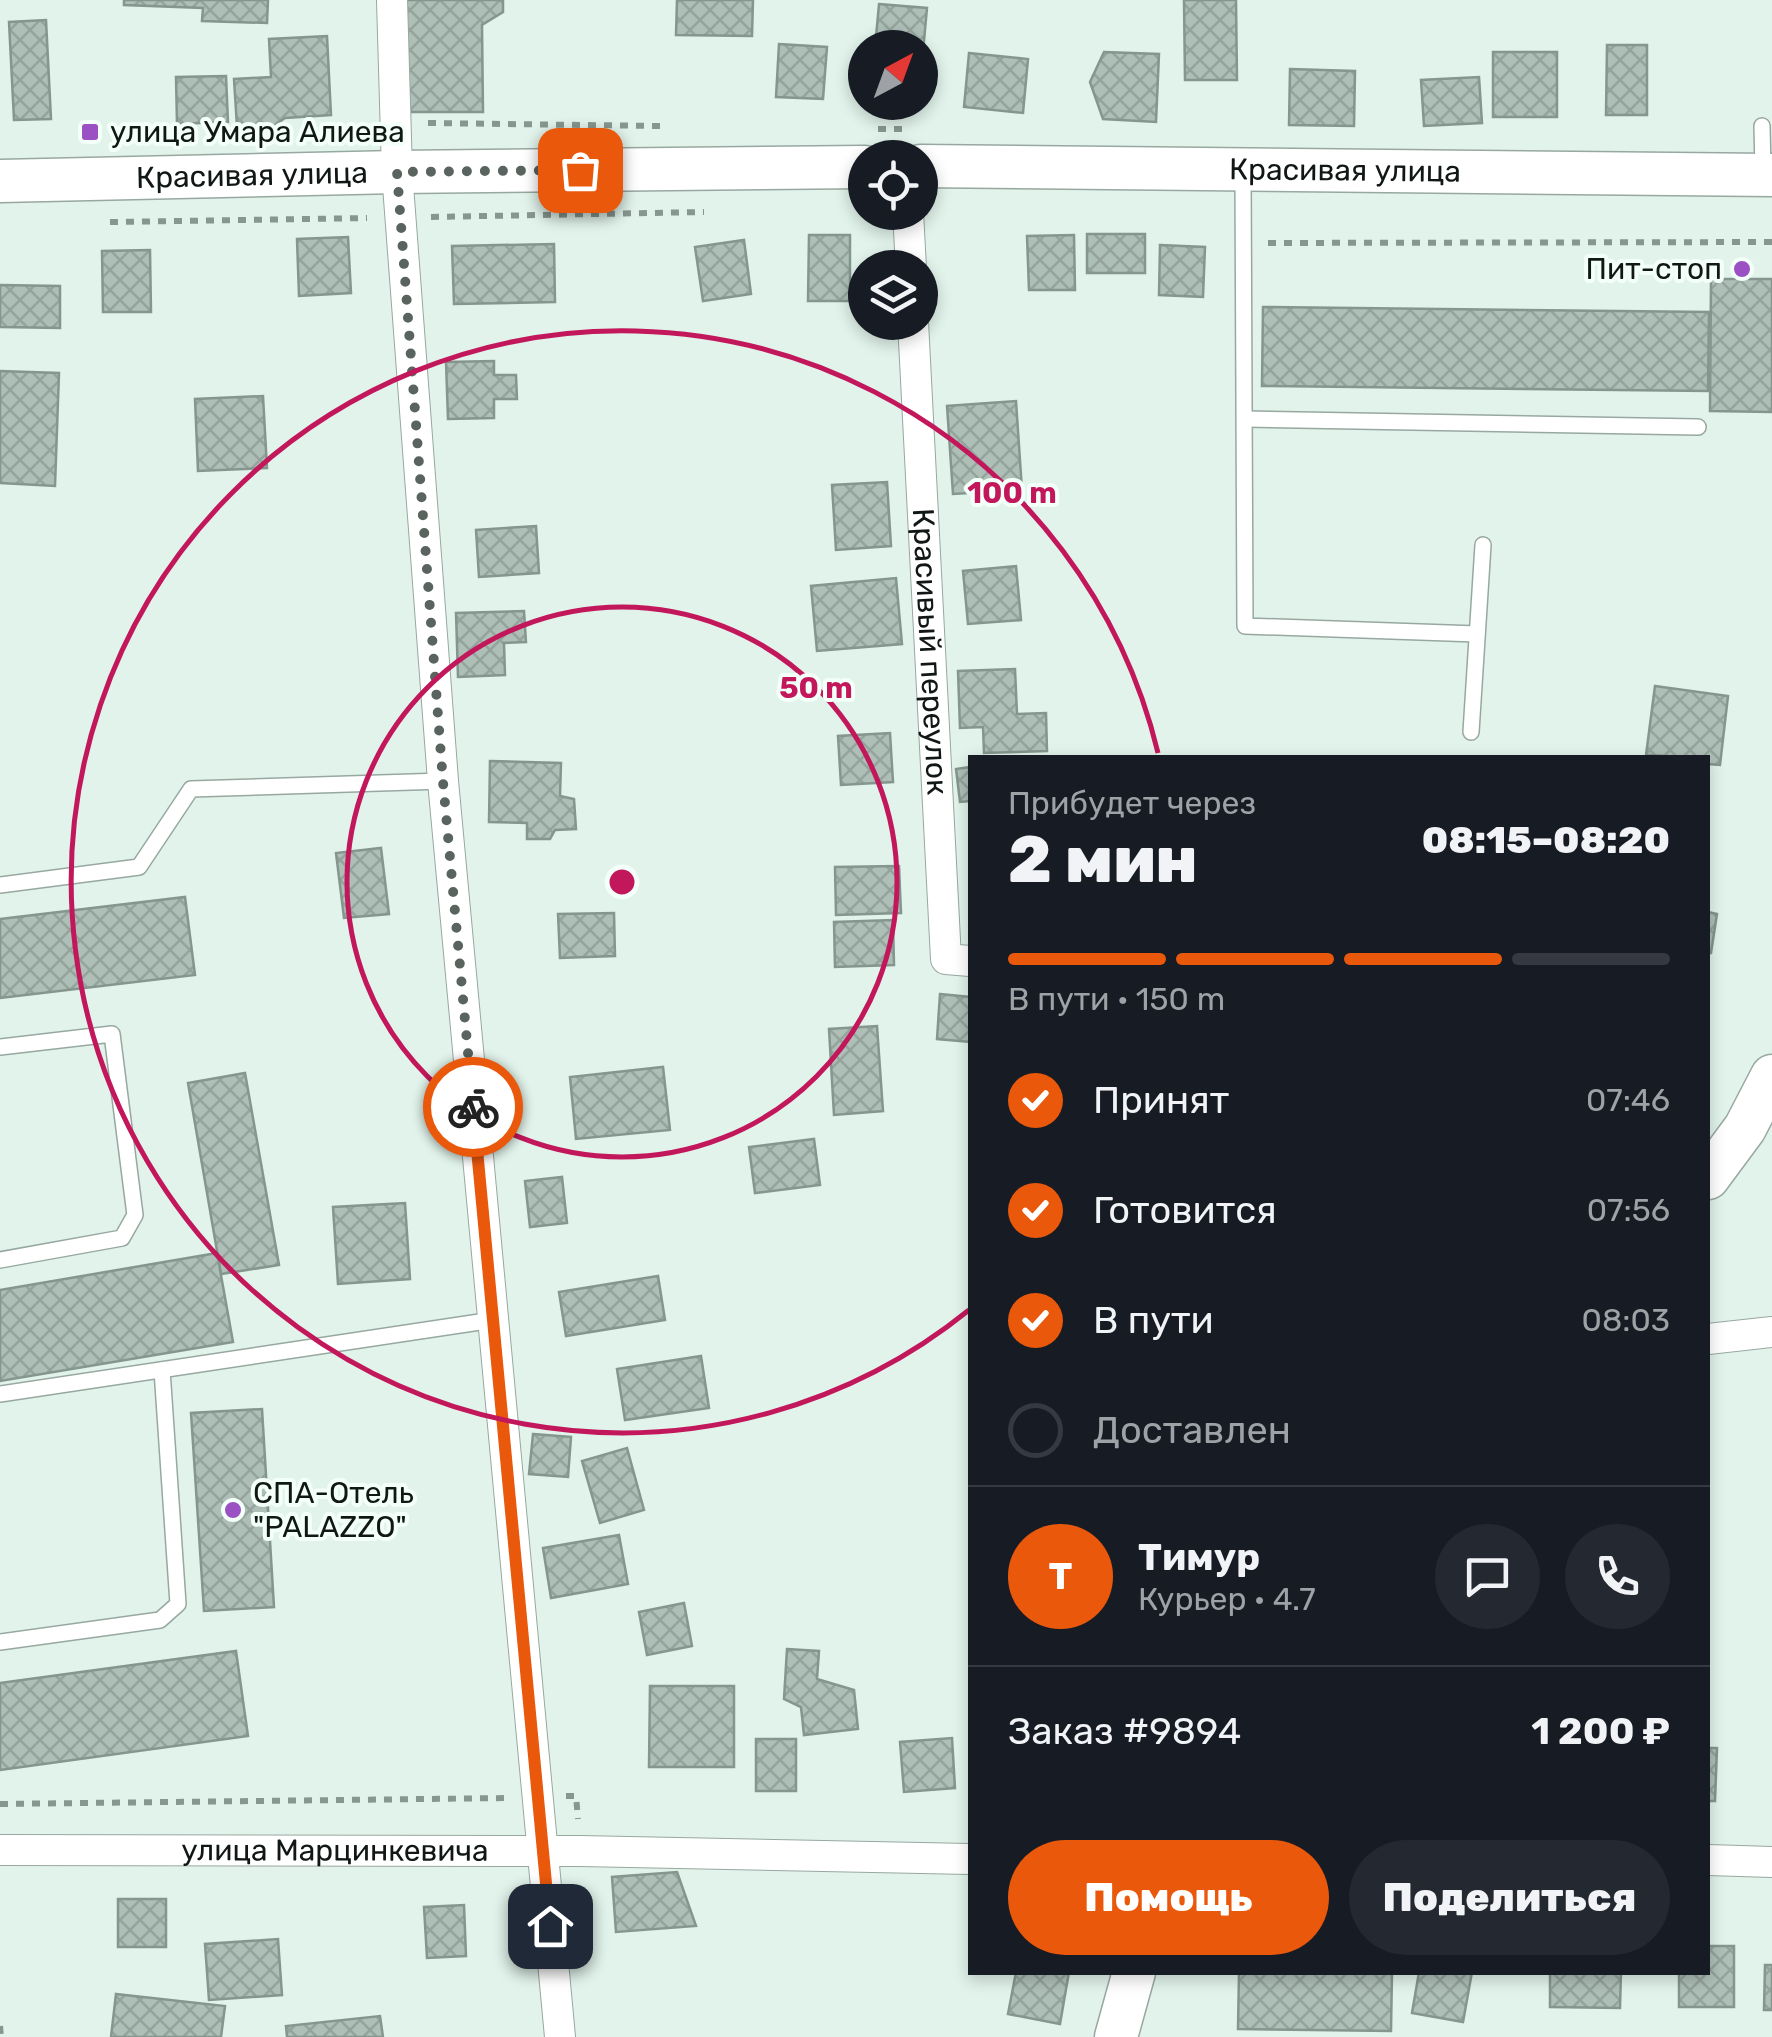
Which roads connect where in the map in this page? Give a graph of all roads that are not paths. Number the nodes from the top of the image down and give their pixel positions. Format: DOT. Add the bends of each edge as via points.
graph roads {
  1 [pos="392,0"];
  2 [pos="1762,126"];
  3 [pos="938,166"];
  4 [pos="848,167"];
  5 [pos="1243,170"];
  6 [pos="397,172"];
  7 [pos="1768,175"];
  8 [pos="0,180"];
  9 [pos="915,340"];
  10 [pos="1246,419"];
  11 [pos="1698,427"];
  12 [pos="1483,545"];
  13 [pos="1477,634"];
  14 [pos="1471,732"];
  15 [pos="443,782"];
  16 [pos="0,884"];
  17 [pos="968,962"];
  18 [pos="0,1046"];
  19 [pos="1772,1076"];
  20 [pos="1710,1175"];
  21 [pos="0,1260"];
  22 [pos="494,1320"];
  23 [pos="1772,1332"];
  24 [pos="1710,1338"];
  25 [pos="162,1370"];
  26 [pos="0,1394"];
  27 [pos="0,1642"];
  28 [pos="0,1850"];
  29 [pos="543,1852"];
  30 [pos="968,1859"];
  31 [pos="1710,1860"];
  32 [pos="1772,1862"];
  33 [pos="1133,1975"];
  34 [pos="560,2037"];
  35 [pos="1116,2037"];
  1 -- 6 [label="street"];
  2 -- 7 [label="lane"];
  3 -- 5 [label="main road, Красивая улица"];
  4 -- 6 [label="main road, Красивая улица"];
  5 -- 7 [label="main road, Красивая улица"];
  5 -- 10 [label="lane"];
  6 -- 8 [label="main road, Красивая улица"];
  6 -- 15 [label="street"];
  9 -- 17 [label="street, Красивый переулок" via="946,959"];
  10 -- 11 [label="lane"];
  10 -- 13 [label="lane" via="1245,626"];
  12 -- 13 [label="lane"];
  13 -- 14 [label="lane"];
  15 -- 16 [label="lane" via="191,789 139,867"];
  15 -- 22 [label="street"];
  18 -- 21 [label="lane" via="112,1034 135,1216 122,1238"];
  19 -- 20 [label="main road"];
  22 -- 25 [label="lane"];
  22 -- 29 [label="street"];
  23 -- 24 [label="street"];
  25 -- 26 [label="lane"];
  25 -- 27 [label="lane" via="178,1604 160,1620"];
  28 -- 29 [label="street, улица Марцинкевича"];
  29 -- 30 [label="street, улица Марцинкевича"];
  29 -- 34 [label="street"];
  31 -- 32 [label="street"];
  33 -- 35 [label="main road"];
}
